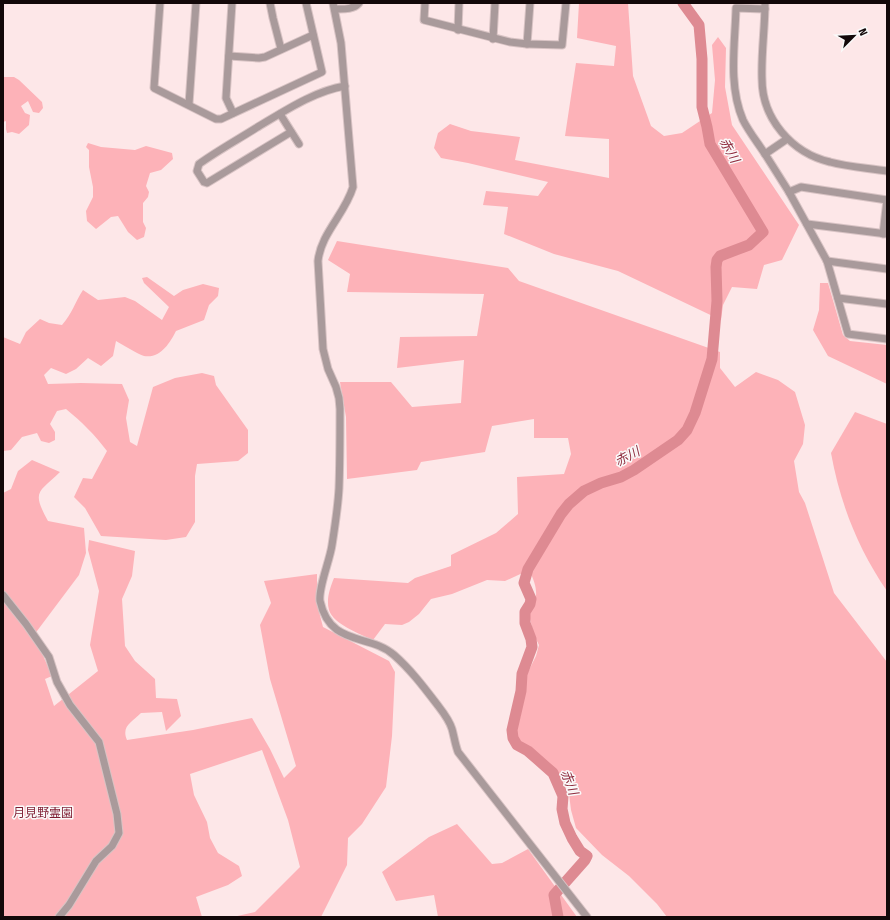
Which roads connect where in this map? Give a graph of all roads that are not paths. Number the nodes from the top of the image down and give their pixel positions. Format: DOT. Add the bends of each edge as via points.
graph roads {
  1 [pos="160,3"];
  2 [pos="196,3"];
  3 [pos="232,3"];
  4 [pos="270,3"];
  5 [pos="306,3"];
  6 [pos="359,3"];
  7 [pos="425,3"];
  8 [pos="460,3"];
  9 [pos="495,3"];
  10 [pos="530,3"];
  11 [pos="566,3"];
  12 [pos="334,6"];
  13 [pos="765,6"];
  14 [pos="458,30"];
  15 [pos="313,36"];
  16 [pos="493,38"];
  17 [pos="527,44"];
  18 [pos="281,49"];
  19 [pos="229,56"];
  20 [pos="345,86"];
  21 [pos="189,104"];
  22 [pos="233,113"];
  23 [pos="280,114"];
  24 [pos="291,132"];
  25 [pos="787,139"];
  26 [pos="298,144"];
  27 [pos="765,154"];
  28 [pos="887,171"];
  29 [pos="789,192"];
  30 [pos="887,200"];
  31 [pos="806,224"];
  32 [pos="885,234"];
  33 [pos="827,261"];
  34 [pos="887,269"];
  35 [pos="838,298"];
  36 [pos="887,304"];
  37 [pos="887,339"];
  38 [pos="3,595"];
  39 [pos="59,917"];
  40 [pos="588,917"];
  1 -- 21 [label="street" via="154,88"];
  2 -- 21 [label="street"];
  3 -- 19 [label="street"];
  4 -- 18 [label="street"];
  5 -- 15 [label="street"];
  6 -- 12 [label="street" via="346,9"];
  7 -- 14 [label="street" via="424,20"];
  8 -- 14 [label="street"];
  9 -- 16 [label="street"];
  10 -- 17 [label="street"];
  11 -- 17 [label="street" via="562,45"];
  12 -- 20 [label="street"];
  13 -- 25 [label="street" via="762,80 764,97 768,111"];
  13 -- 27 [label="street" via="736,8 733,79 736,100 744,121"];
  14 -- 16 [label="street"];
  15 -- 18 [label="street"];
  15 -- 22 [label="street" via="322,72"];
  16 -- 17 [label="street"];
  18 -- 19 [label="street" via="259,58"];
  19 -- 22 [label="street" via="226,98"];
  20 -- 23 [label="street" via="320,93"];
  20 -- 40 [label="street" via="353,187 325,236 318,261 323,349 336,387 340,409 339,488 332,547 320,600 333,627 341,633 385,648 422,684 447,717 458,752"];
  21 -- 22 [label="street" via="216,119"];
  23 -- 24 [label="street"];
  23 -- 24 [label="street" via="199,164 197,171 207,183"];
  24 -- 26 [label="street"];
  25 -- 27 [label="street"];
  25 -- 28 [label="street" via="805,152 829,162"];
  27 -- 29 [label="street"];
  29 -- 30 [label="street" via="801,187"];
  29 -- 31 [label="street"];
  30 -- 32 [label="street"];
  31 -- 32 [label="street"];
  31 -- 33 [label="street"];
  33 -- 34 [label="street"];
  33 -- 35 [label="street"];
  35 -- 36 [label="street"];
  35 -- 37 [label="street" via="848,334"];
  38 -- 39 [label="street" via="49,657 57,682 70,705 99,742 117,814 119,833 112,846 96,861"];
}
